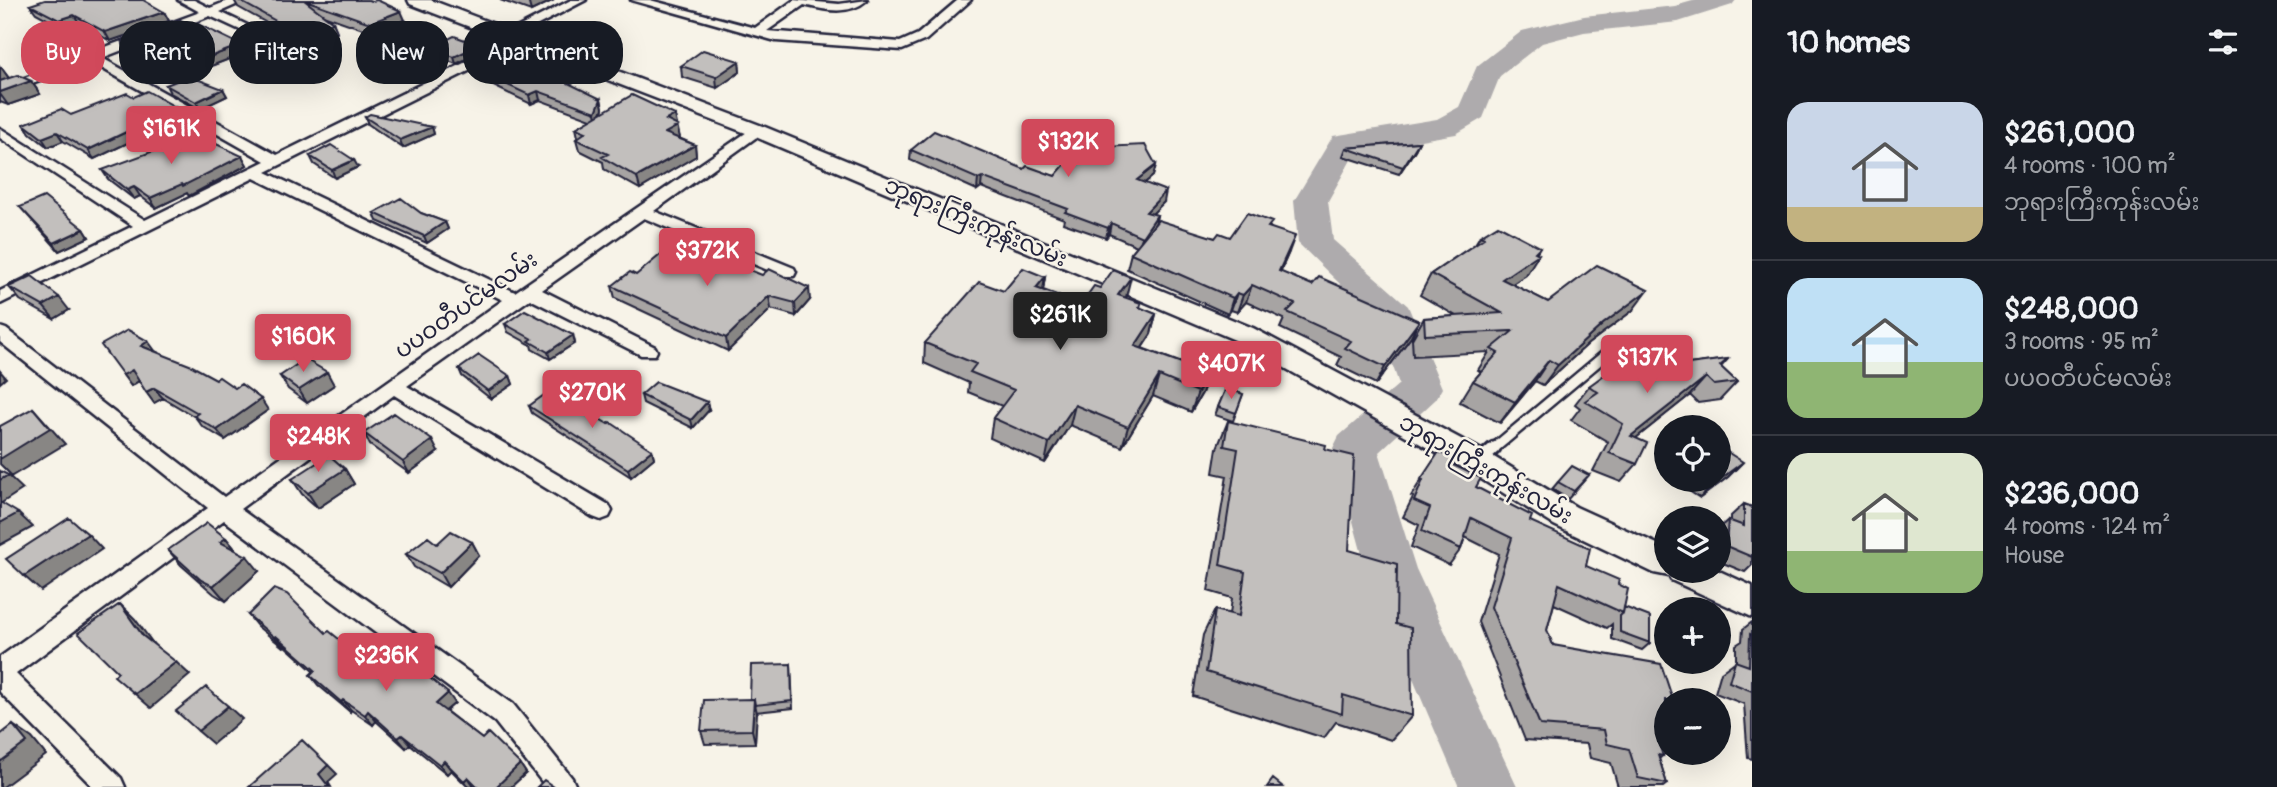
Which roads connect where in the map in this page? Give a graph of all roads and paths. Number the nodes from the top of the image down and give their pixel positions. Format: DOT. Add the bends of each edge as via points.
graph roads {
  1 [pos="184,0"];
  2 [pos="241,0"];
  3 [pos="416,0"];
  4 [pos="556,0"];
  5 [pos="580,0"];
  6 [pos="637,0"];
  7 [pos="786,0"];
  8 [pos="801,0"];
  9 [pos="861,0"];
  10 [pos="965,0"];
  11 [pos="209,12"];
  12 [pos="229,21"];
  13 [pos="471,21"];
  14 [pos="527,21"];
  15 [pos="537,21"];
  16 [pos="749,31"];
  17 [pos="105,53"];
  18 [pos="463,59"];
  19 [pos="105,63"];
  20 [pos="623,79"];
  21 [pos="22,84"];
  22 [pos="0,92"];
  23 [pos="758,131"];
  24 [pos="0,132"];
  25 [pos="276,161"];
  26 [pos="253,172"];
  27 [pos="643,212"];
  28 [pos="144,226"];
  29 [pos="788,272"];
  30 [pos="523,295"];
  31 [pos="0,298"];
  32 [pos="0,333"];
  33 [pos="648,351"];
  34 [pos="1609,352"];
  35 [pos="393,386"];
  36 [pos="1477,461"];
  37 [pos="223,508"];
  38 [pos="601,511"];
  39 [pos="1654,557"];
  40 [pos="1711,583"];
  41 [pos="1752,602"];
  42 [pos="0,673"];
  43 [pos="112,787"];
  44 [pos="563,787"];
  1 -- 11 [label="street"];
  2 -- 11 [label="street"];
  3 -- 13 [label="street, ဘုရားကြီးကုန်းလမ်း"];
  4 -- 14 [label="street"];
  5 -- 15 [label="street"];
  6 -- 16 [label="street"];
  7 -- 16 [label="street"];
  8 -- 9 [label="street" via="836,9"];
  8 -- 16 [label="street"];
  10 -- 16 [label="street" via="922,37 902,46"];
  11 -- 12 [label="street"];
  11 -- 17 [label="street"];
  18 -- 25 [label="street"];
  19 -- 25 [label="street"];
  20 -- 23 [label="street, ဘုရားကြီးကုန်းလမ်း"];
  21 -- 22 [label="street"];
  23 -- 27 [label="street, ပပဝတီပင်မလမ်း"];
  23 -- 36 [label="street, ဘုရားကြီးကုန်းလမ်း" via="1244,334"];
  24 -- 28 [label="street"];
  25 -- 26 [label="street"];
  26 -- 28 [label="street"];
  26 -- 30 [label="street"];
  27 -- 29 [label="street"];
  27 -- 30 [label="street, ပပဝတီပင်မလမ်း"];
  28 -- 31 [label="street"];
  30 -- 33 [label="street"];
  30 -- 35 [label="street, ပပဝတီပင်မလမ်း"];
  32 -- 37 [label="street"];
  34 -- 36 [label="lane"];
  35 -- 37 [label="street, ပပဝတီပင်မလမ်း"];
  35 -- 38 [label="street"];
  36 -- 39 [label="street, ဘုရားကြီးကုန်းလမ်း" via="1565,516"];
  37 -- 42 [label="street, ပပဝတီပင်မလမ်း"];
  37 -- 44 [label="street" via="503,713"];
  40 -- 41 [label="street"];
  42 -- 43 [label="street"];
}
